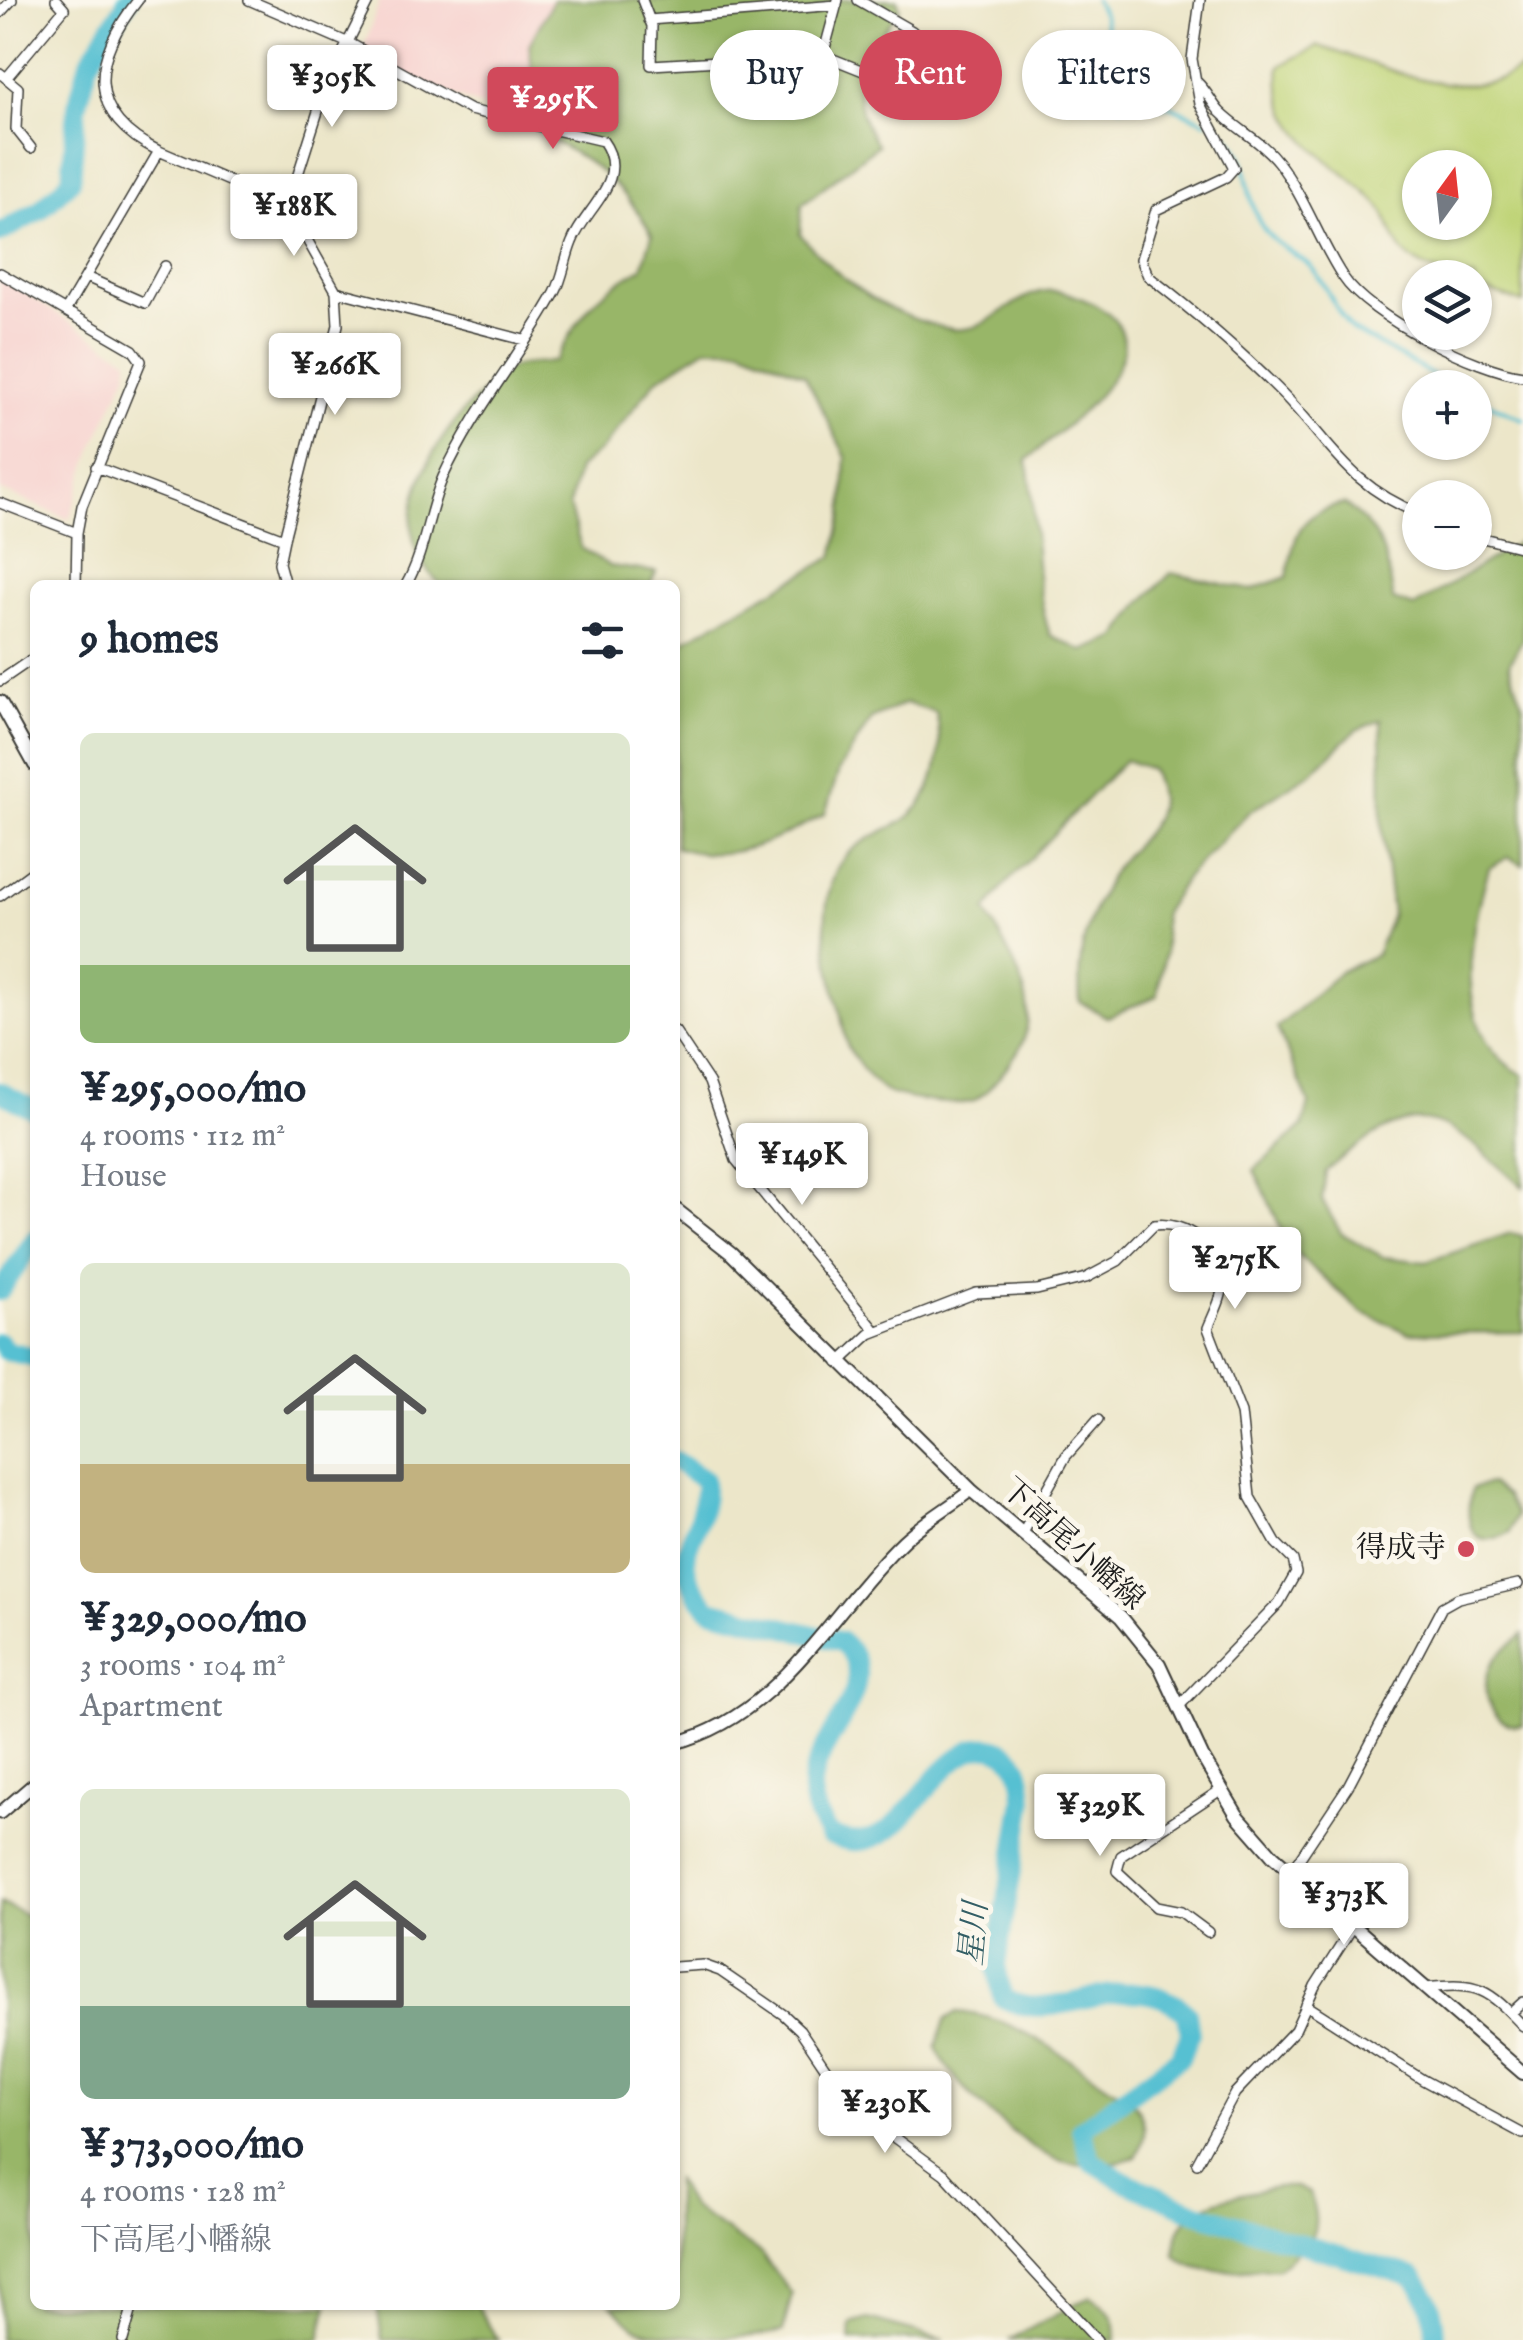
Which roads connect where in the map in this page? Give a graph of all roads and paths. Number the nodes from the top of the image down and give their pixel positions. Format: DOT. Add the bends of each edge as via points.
graph roads {
  1 [pos="12,0"];
  2 [pos="56,0"];
  3 [pos="138,0"];
  4 [pos="249,0"];
  5 [pos="369,0"];
  6 [pos="642,0"];
  7 [pos="858,0"];
  8 [pos="1200,0"];
  9 [pos="838,3"];
  10 [pos="0,13"];
  11 [pos="650,20"];
  12 [pos="830,30"];
  13 [pos="351,44"];
  14 [pos="710,62"];
  15 [pos="839,62"];
  16 [pos="4,74"];
  17 [pos="1197,82"];
  18 [pos="31,148"];
  19 [pos="159,151"];
  20 [pos="288,206"];
  21 [pos="165,266"];
  22 [pos="0,273"];
  23 [pos="86,276"];
  24 [pos="336,291"];
  25 [pos="66,310"];
  26 [pos="524,340"];
  27 [pos="1523,376"];
  28 [pos="96,467"];
  29 [pos="0,503"];
  30 [pos="1402,505"];
  31 [pos="77,533"];
  32 [pos="284,539"];
  33 [pos="1492,540"];
  34 [pos="1523,548"];
  35 [pos="76,580"];
  36 [pos="284,580"];
  37 [pos="409,580"];
  38 [pos="30,660"];
  39 [pos="0,681"];
  40 [pos="0,702"];
  41 [pos="30,757"];
  42 [pos="30,874"];
  43 [pos="0,896"];
  44 [pos="680,1039"];
  45 [pos="680,1213"];
  46 [pos="876,1331"];
  47 [pos="838,1364"];
  48 [pos="1098,1420"];
  49 [pos="972,1490"];
  50 [pos="1024,1531"];
  51 [pos="1518,1584"];
  52 [pos="1180,1705"];
  53 [pos="680,1741"];
  54 [pos="30,1787"];
  55 [pos="1222,1789"];
  56 [pos="0,1813"];
  57 [pos="1290,1873"];
  58 [pos="1352,1928"];
  59 [pos="1208,1932"];
  60 [pos="680,1967"];
  61 [pos="1427,1988"];
  62 [pos="1523,2002"];
  63 [pos="1306,2005"];
  64 [pos="1511,2013"];
  65 [pos="1523,2026"];
  66 [pos="1523,2073"];
  67 [pos="1523,2134"];
  68 [pos="1197,2163"];
  69 [pos="132,2310"];
  70 [pos="123,2340"];
  71 [pos="1097,2340"];
  1 -- 10 [label="street"];
  2 -- 16 [label="street" via="64,9"];
  3 -- 19 [label="street" via="112,34 101,76 112,119"];
  4 -- 13 [label="street"];
  5 -- 13 [label="street"];
  6 -- 11 [label="street"];
  7 -- 15 [label="street" via="912,31 937,56 921,94"];
  8 -- 17 [label="street" via="1193,34"];
  9 -- 11 [label="street"];
  9 -- 12 [label="street"];
  11 -- 14 [label="street" via="650,65"];
  13 -- 20 [label="street" via="326,86"];
  13 -- 26 [label="street" via="470,110 598,140 608,148 608,187 582,222 557,290"];
  16 -- 18 [label="street" via="18,88 16,129"];
  17 -- 27 [label="street" via="1217,109 1280,164 1358,294 1448,351"];
  17 -- 30 [label="street" via="1200,104 1234,168 1156,210 1141,259 1148,276 1278,389 1346,470"];
  19 -- 20 [label="street"];
  19 -- 23 [label="street"];
  20 -- 24 [label="street"];
  21 -- 23 [label="street" via="145,303"];
  22 -- 25 [label="street"];
  23 -- 25 [label="street"];
  24 -- 26 [label="street"];
  24 -- 32 [label="street" via="338,325"];
  25 -- 28 [label="street" via="134,350 141,362"];
  26 -- 37 [label="street" via="443,477"];
  28 -- 31 [label="street"];
  28 -- 32 [label="street"];
  29 -- 31 [label="street"];
  31 -- 35 [label="street"];
  32 -- 36 [label="street"];
  33 -- 34 [label="street"];
  38 -- 39 [label="street"];
  40 -- 41 [label="main road"];
  42 -- 43 [label="street"];
  44 -- 46 [label="street" via="710,1082 736,1160"];
  45 -- 47 [label="main road, 下高尾小幡線" via="732,1253"];
  46 -- 47 [label="street"];
  46 -- 52 [label="street" via="989,1289 1037,1290 1086,1278 1160,1223 1210,1249 1223,1282 1208,1328 1241,1413 1250,1498 1296,1572 1279,1603"];
  47 -- 49 [label="main road, 下高尾小幡線"];
  48 -- 50 [label="street" via="1066,1456"];
  49 -- 50 [label="main road, 下高尾小幡線"];
  49 -- 53 [label="street" via="906,1538 782,1682 736,1715"];
  50 -- 52 [label="main road, 下高尾小幡線" via="1121,1617 1159,1664"];
  51 -- 57 [label="street" via="1442,1607 1348,1786"];
  52 -- 55 [label="main road, 下高尾小幡線"];
  54 -- 56 [label="street"];
  55 -- 57 [label="main road, 下高尾小幡線" via="1237,1816"];
  55 -- 59 [label="street" via="1121,1856 1116,1871 1156,1907 1181,1912"];
  57 -- 58 [label="main road, 下高尾小幡線"];
  58 -- 61 [label="main road, 下高尾小幡線"];
  58 -- 63 [label="street"];
  60 -- 71 [label="street" via="720,1972 792,2023 850,2106 944,2174"];
  61 -- 64 [label="street" via="1470,1984"];
  61 -- 66 [label="main road, 下高尾小幡線"];
  62 -- 64 [label="street"];
  63 -- 67 [label="street"];
  63 -- 68 [label="street" via="1295,2030 1235,2093"];
  64 -- 65 [label="street"];
  69 -- 70 [label="street"];
}
